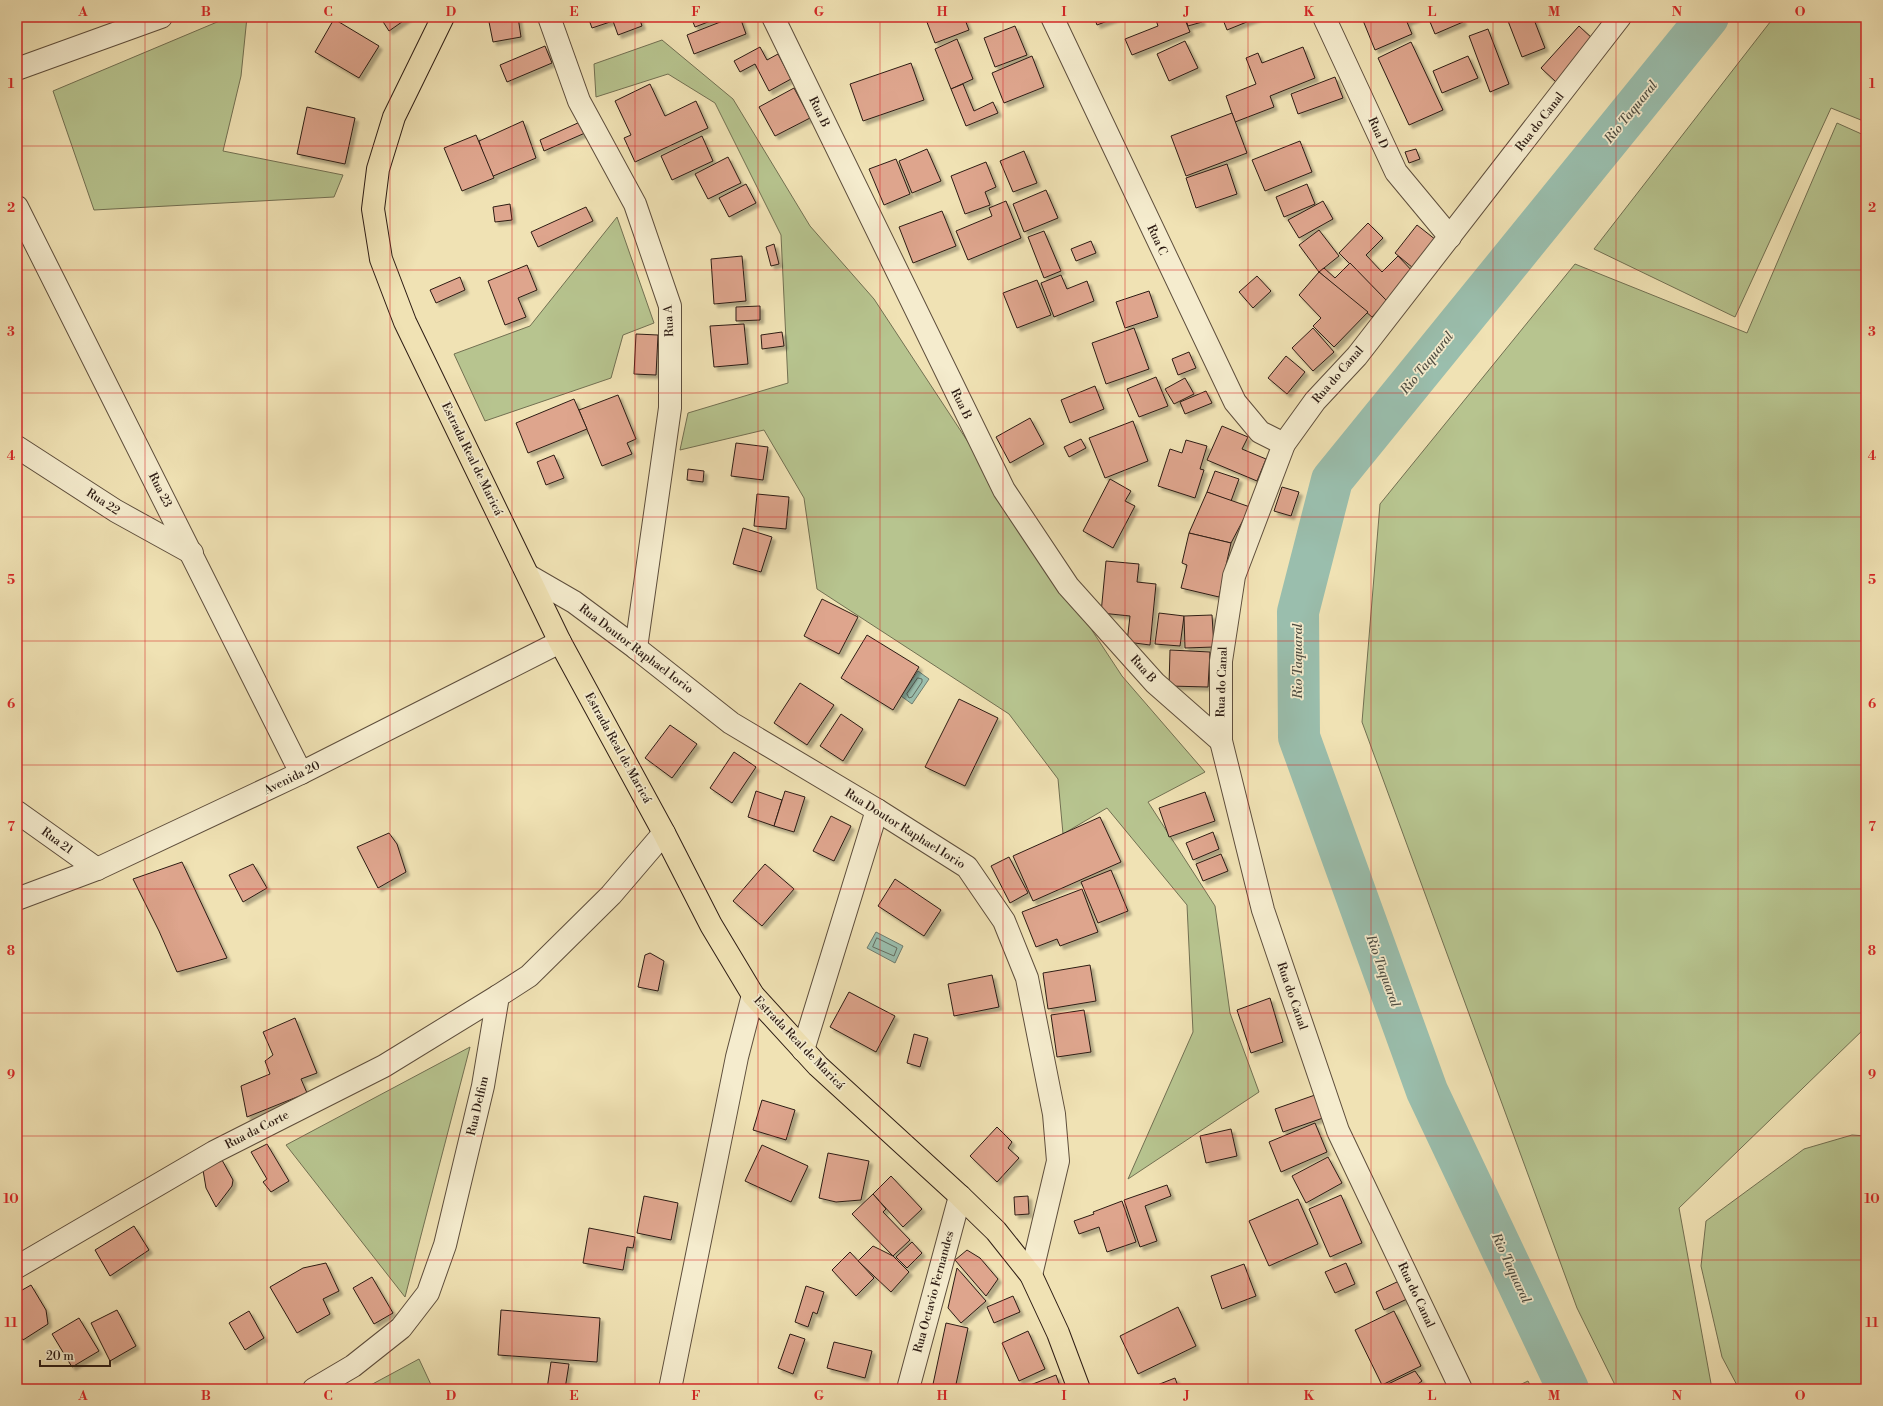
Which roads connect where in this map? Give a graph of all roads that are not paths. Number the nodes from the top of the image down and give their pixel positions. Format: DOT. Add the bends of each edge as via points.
graph roads {
  1 [pos="161,17"];
  2 [pos="443,17"];
  3 [pos="549,17"];
  4 [pos="773,17"];
  5 [pos="1052,17"];
  6 [pos="1324,17"];
  7 [pos="1611,21"];
  8 [pos="17,69"];
  9 [pos="17,207"];
  10 [pos="1450,237"];
  11 [pos="1284,444"];
  12 [pos="17,447"];
  13 [pos="192,553"];
  14 [pos="529,576"];
  15 [pos="560,642"];
  16 [pos="636,648"];
  17 [pos="1221,741"];
  18 [pos="301,774"];
  19 [pos="877,810"];
  20 [pos="17,812"];
  21 [pos="664,833"];
  22 [pos="97,869"];
  23 [pos="17,899"];
  24 [pos="753,995"];
  25 [pos="498,996"];
  26 [pos="803,1050"];
  27 [pos="960,1196"];
  28 [pos="17,1267"];
  29 [pos="1031,1275"];
  30 [pos="314,1389"];
  31 [pos="670,1389"];
  32 [pos="908,1389"];
  33 [pos="1079,1389"];
  34 [pos="1461,1389"];
  1 -- 8 [label="street"];
  2 -- 14 [label="main road, Estrada Real de Maricá" via="394,117 378,169 373,209 382,259 404,322"];
  3 -- 16 [label="street, Rua A" via="579,101 635,204 670,306 670,408"];
  4 -- 17 [label="street, Rua B" via="1004,490 1068,586 1155,683"];
  5 -- 11 [label="street, Rua C" via="1236,402 1260,432"];
  6 -- 10 [label="street, Rua D" via="1396,172"];
  7 -- 10 [label="street, Rua do Canal"];
  9 -- 13 [label="street, Rua 23"];
  10 -- 11 [label="street, Rua do Canal" via="1357,356 1315,401"];
  11 -- 17 [label="street, Rua do Canal" via="1234,576 1221,661"];
  12 -- 13 [label="street, Rua 22" via="116,511"];
  13 -- 18 [label="street, Rua 23"];
  14 -- 15 [label="main road, Estrada Real de Maricá"];
  14 -- 16 [label="street, Rua Doutor Raphael Iorio" via="574,602"];
  15 -- 18 [label="street, Avenida 20"];
  15 -- 21 [label="main road, Estrada Real de Maricá"];
  16 -- 19 [label="street, Rua Doutor Raphael Iorio" via="731,723"];
  17 -- 34 [label="street, Rua do Canal" via="1263,910 1338,1131"];
  18 -- 22 [label="street, Avenida 20"];
  19 -- 26 [label="street"];
  19 -- 29 [label="street, Rua Doutor Raphael Iorio" via="967,867 1004,921 1027,978 1054,1114 1058,1160"];
  20 -- 22 [label="street, Rua 21"];
  21 -- 24 [label="main road, Estrada Real de Maricá" via="711,925"];
  21 -- 25 [label="street" via="611,894 529,976"];
  22 -- 23 [label="street, Avenida 20"];
  24 -- 26 [label="main road, Estrada Real de Maricá"];
  24 -- 31 [label="street" via="737,1057"];
  25 -- 28 [label="street, Rua da Corte" via="384,1066 214,1152"];
  25 -- 30 [label="street, Rua Delfim" via="483,1086 445,1245 428,1293 401,1328 353,1366"];
  26 -- 27 [label="main road, Estrada Real de Maricá"];
  27 -- 29 [label="main road, Estrada Real de Maricá" via="996,1231"];
  27 -- 32 [label="street, Rua Octavio Fernandes"];
  29 -- 33 [label="main road, Estrada Real de Maricá" via="1058,1332"];
}
